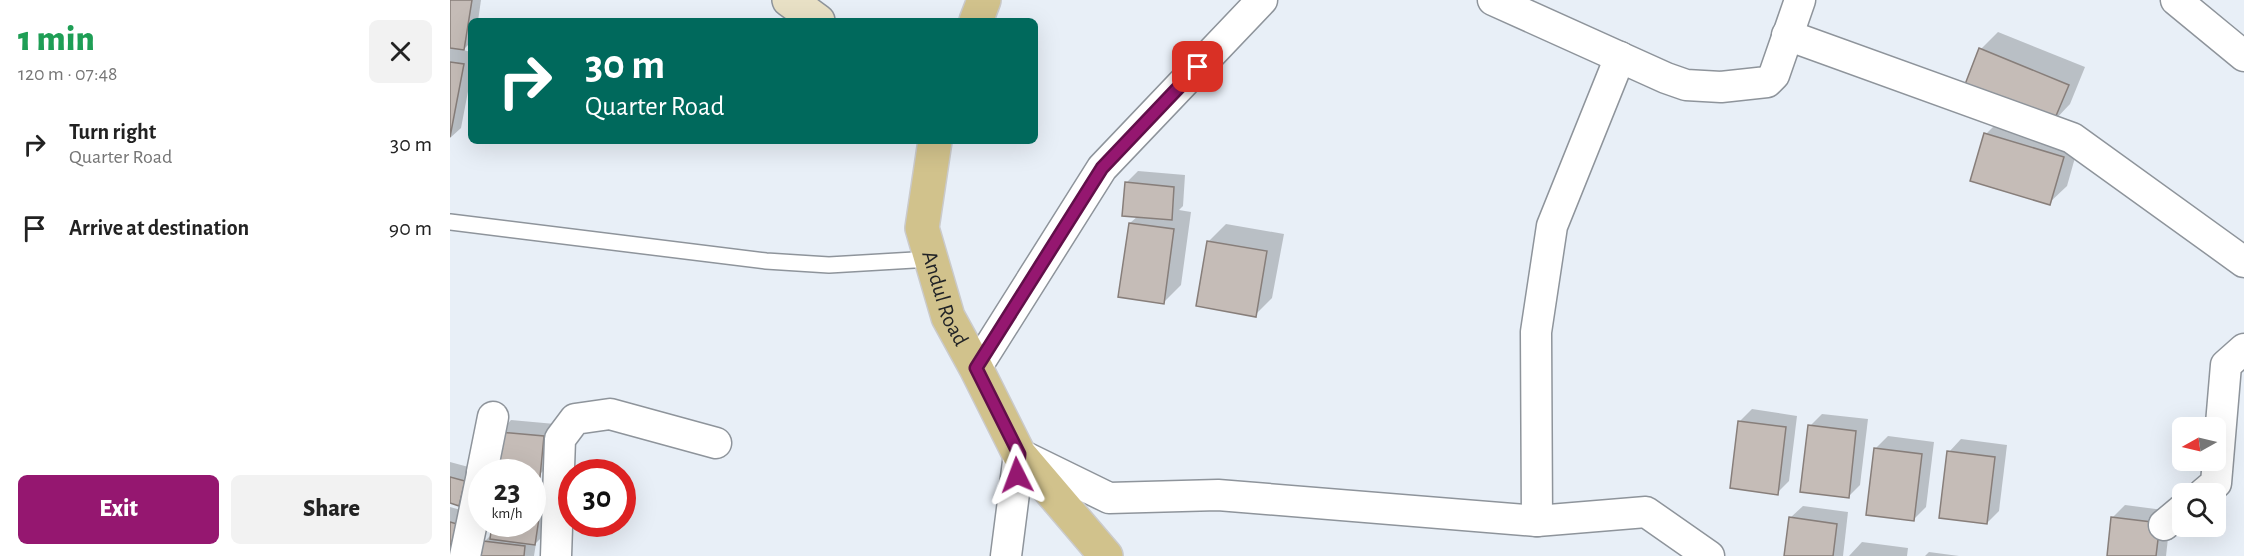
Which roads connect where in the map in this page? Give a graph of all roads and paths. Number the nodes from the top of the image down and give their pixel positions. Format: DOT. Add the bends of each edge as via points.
graph roads {
  1 [pos="789,0"];
  2 [pos="984,0"];
  3 [pos="1262,0"];
  4 [pos="1493,0"];
  5 [pos="1800,0"];
  6 [pos="2176,0"];
  7 [pos="814,18"];
  8 [pos="977,18"];
  9 [pos="1787,34"];
  10 [pos="2244,56"];
  11 [pos="1620,57"];
  12 [pos="935,144"];
  13 [pos="450,222"];
  14 [pos="931,260"];
  15 [pos="2244,262"];
  16 [pos="2244,349"];
  17 [pos="976,368"];
  18 [pos="493,417"];
  19 [pos="716,442"];
  20 [pos="1019,454"];
  21 [pos="485,459"];
  22 [pos="2216,483"];
  23 [pos="1537,521"];
  24 [pos="469,537"];
  25 [pos="465,556"];
  26 [pos="556,556"];
  27 [pos="1006,556"];
  28 [pos="1106,556"];
  29 [pos="1709,556"];
  1 -- 7 [label="main road"];
  2 -- 8 [label="main road"];
  3 -- 17 [label="street" via="1102,168"];
  4 -- 11 [label="street"];
  5 -- 9 [label="street"];
  6 -- 10 [label="street"];
  9 -- 11 [label="street" via="1774,75 1767,82 1721,87 1686,85"];
  9 -- 15 [label="street" via="2072,138"];
  11 -- 23 [label="street" via="1552,226 1536,332"];
  12 -- 14 [label="main road, Andul Road" via="922,228"];
  13 -- 14 [label="lane" via="766,261 829,265"];
  14 -- 17 [label="main road, Andul Road" via="948,316"];
  16 -- 22 [label="street" via="2226,365"];
  17 -- 20 [label="main road, Andul Road"];
  18 -- 21 [label="street"];
  19 -- 26 [label="street" via="610,414 575,419 560,440"];
  20 -- 23 [label="street" via="1109,498 1218,495"];
  20 -- 27 [label="street"];
  20 -- 28 [label="main road, Andul Road"];
  23 -- 29 [label="street" via="1646,512"];
  24 -- 25 [label="street"];
}
